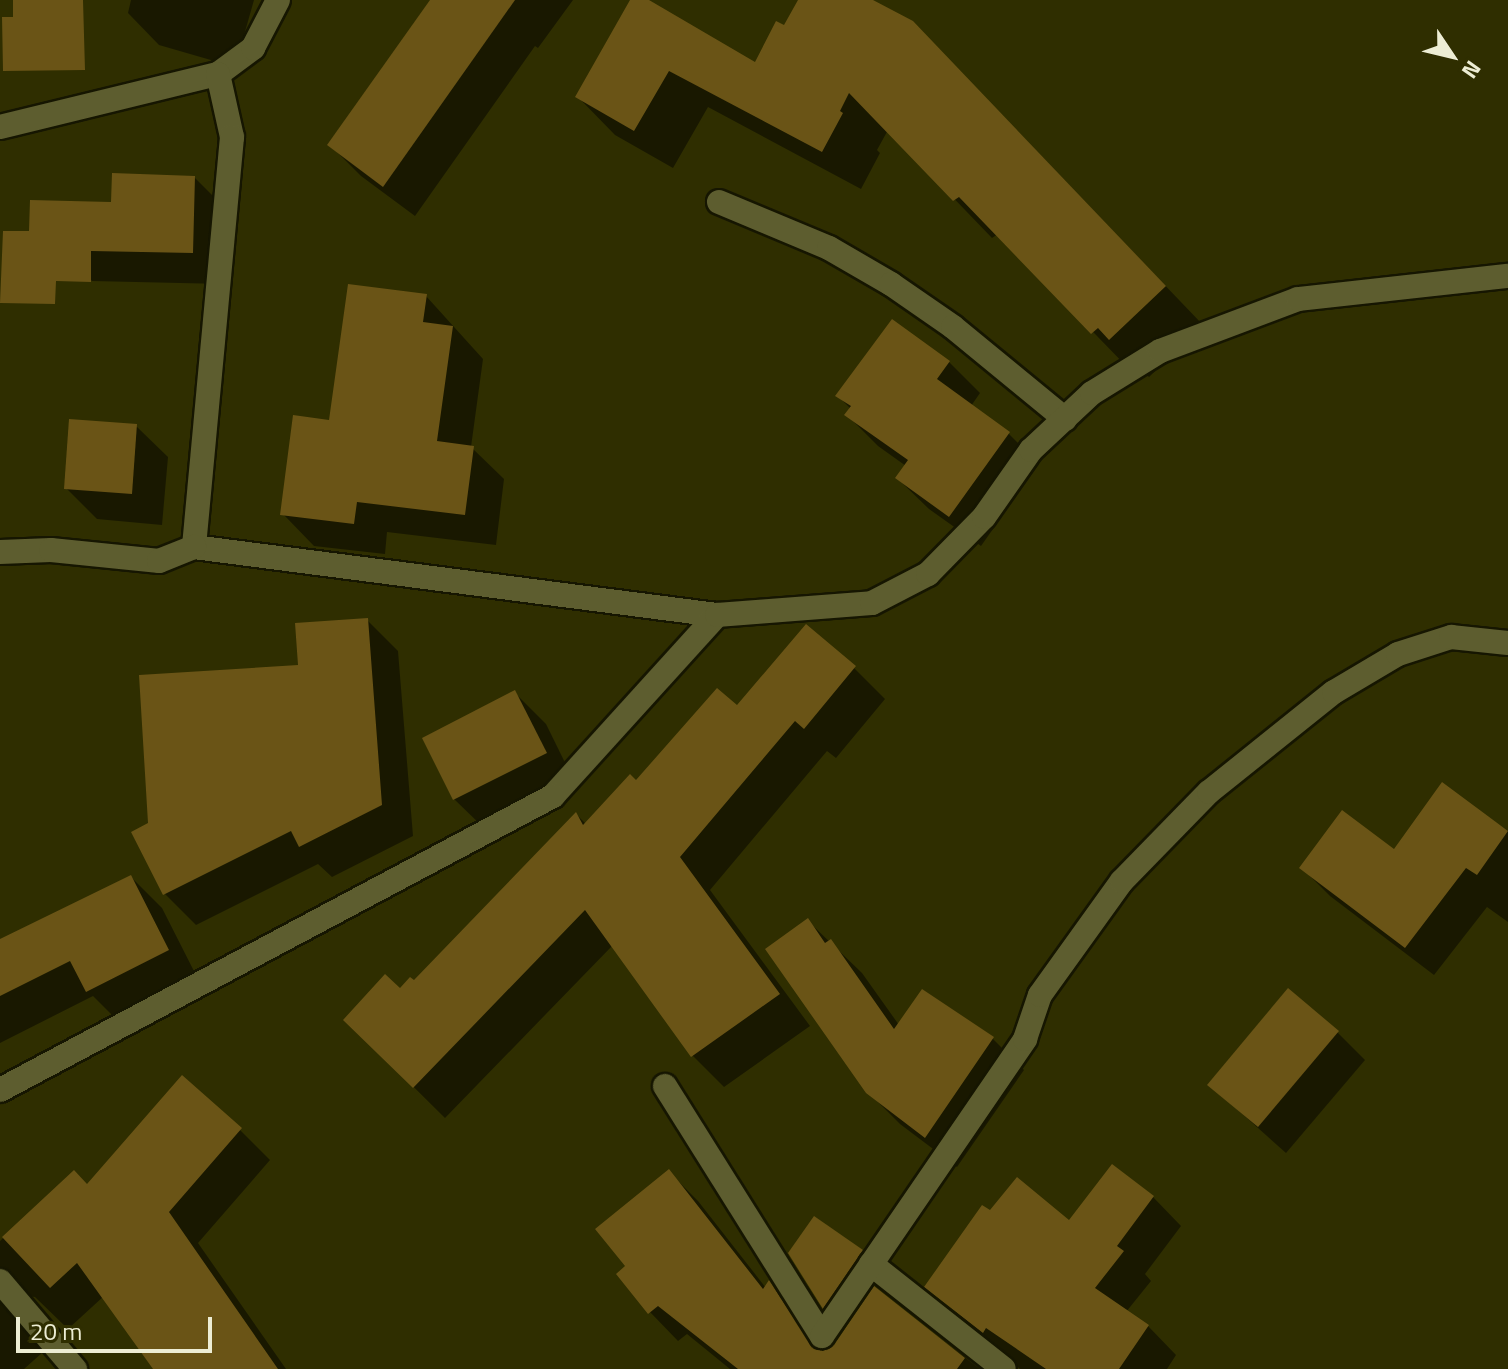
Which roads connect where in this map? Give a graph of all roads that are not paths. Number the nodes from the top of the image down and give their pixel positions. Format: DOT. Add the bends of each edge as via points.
graph roads {
  1 [pos="278,0"];
  2 [pos="218,74"];
  3 [pos="0,127"];
  4 [pos="719,202"];
  5 [pos="1508,276"];
  6 [pos="1065,419"];
  7 [pos="194,547"];
  8 [pos="0,552"];
  9 [pos="717,615"];
  10 [pos="1508,643"];
  11 [pos="665,1086"];
  12 [pos="0,1090"];
  13 [pos="871,1264"];
  14 [pos="0,1281"];
  15 [pos="75,1369"];
  16 [pos="1004,1369"];
  1 -- 2 [label="street" via="253,48"];
  2 -- 3 [label="street"];
  2 -- 7 [label="street" via="232,137"];
  4 -- 6 [label="street" via="829,248 891,284 953,327"];
  5 -- 6 [label="street" via="1298,299 1160,351 1092,393"];
  6 -- 9 [label="street" via="1031,450 984,517 928,574 872,603"];
  7 -- 8 [label="street" via="159,561 51,550"];
  7 -- 9 [label="street"];
  9 -- 12 [label="street" via="553,796"];
  10 -- 13 [label="street" via="1451,637 1398,654 1334,692 1209,792 1122,881 1040,995 1025,1039"];
  11 -- 13 [label="street" via="822,1336"];
  13 -- 16 [label="street"];
  14 -- 15 [label="street"];
}
